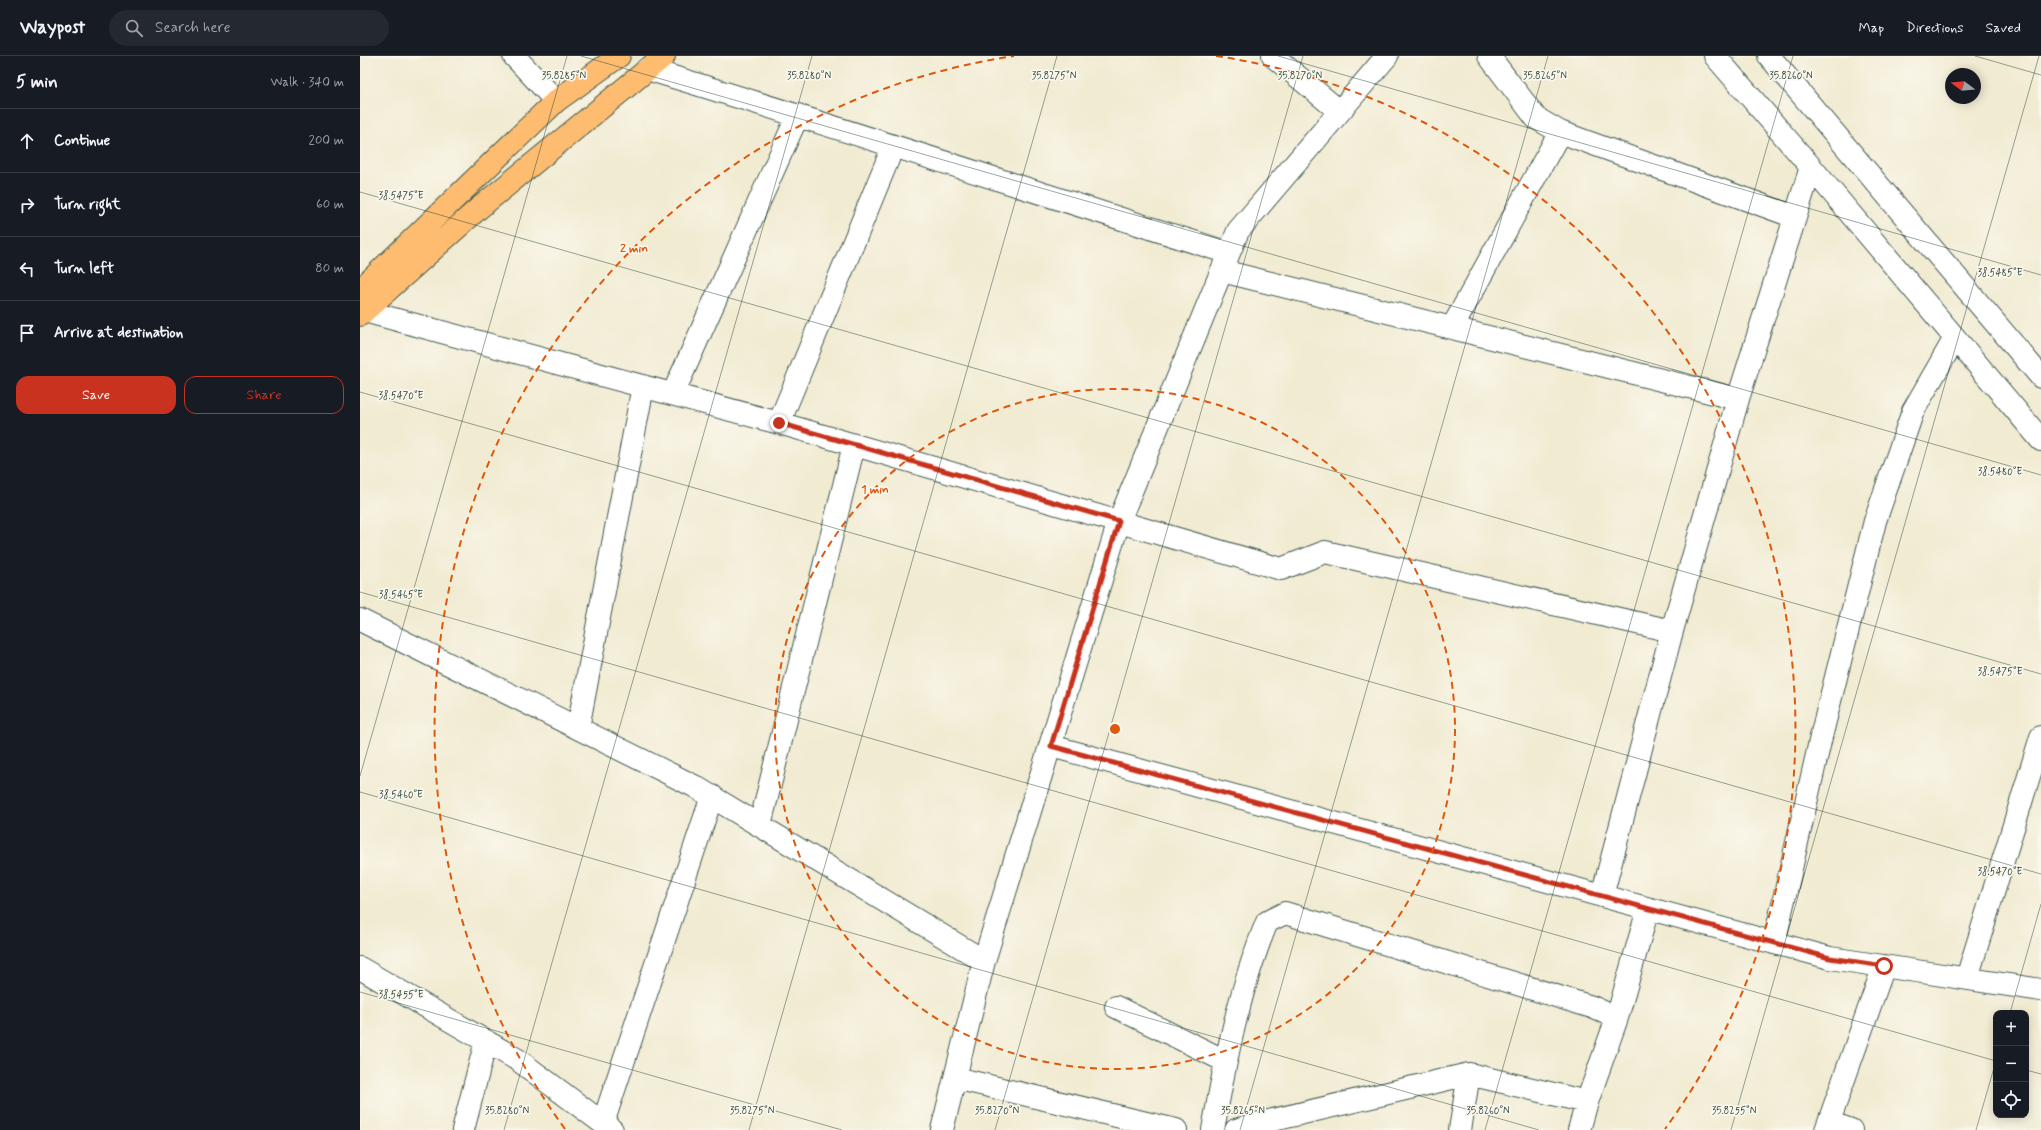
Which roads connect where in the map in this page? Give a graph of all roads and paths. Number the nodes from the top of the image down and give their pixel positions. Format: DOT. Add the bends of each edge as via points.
graph roads {
  1 [pos="514,56"];
  2 [pos="619,56"];
  3 [pos="664,56"];
  4 [pos="1273,56"];
  5 [pos="1388,56"];
  6 [pos="1489,56"];
  7 [pos="1715,56"];
  8 [pos="1769,56"];
  9 [pos="647,69"];
  10 [pos="556,101"];
  11 [pos="1339,111"];
  12 [pos="798,115"];
  13 [pos="1560,132"];
  14 [pos="893,147"];
  15 [pos="1811,167"];
  16 [pos="1795,217"];
  17 [pos="1226,262"];
  18 [pos="361,305"];
  19 [pos="1452,328"];
  20 [pos="1955,338"];
  21 [pos="2041,377"];
  22 [pos="643,386"];
  23 [pos="673,394"];
  24 [pos="1738,399"];
  25 [pos="779,423"];
  26 [pos="2041,440"];
  27 [pos="854,445"];
  28 [pos="1119,521"];
  29 [pos="360,620"];
  30 [pos="1672,631"];
  31 [pos="578,728"];
  32 [pos="2041,737"];
  33 [pos="1051,746"];
  34 [pos="712,796"];
  35 [pos="760,825"];
  36 [pos="1602,896"];
  37 [pos="1648,908"];
  38 [pos="1774,943"];
  39 [pos="984,961"];
  40 [pos="1884,966"];
  41 [pos="360,968"];
  42 [pos="1967,978"];
  43 [pos="2041,990"];
  44 [pos="1116,1007"];
  45 [pos="1617,1018"];
  46 [pos="486,1041"];
  47 [pos="1225,1061"];
  48 [pos="1469,1074"];
  49 [pos="955,1078"];
  50 [pos="1587,1102"];
  51 [pos="608,1126"];
  52 [pos="1828,1126"];
  53 [pos="463,1130"];
  54 [pos="942,1130"];
  55 [pos="1176,1130"];
  56 [pos="1213,1130"];
  57 [pos="1236,1130"];
  58 [pos="1460,1130"];
  59 [pos="1579,1130"];
  60 [pos="1851,1130"];
  1 -- 10 [label="street"];
  2 -- 10 [label="main road"];
  3 -- 9 [label="main road"];
  4 -- 11 [label="street"];
  5 -- 11 [label="street"];
  6 -- 13 [label="street" via="1536,118"];
  7 -- 15 [label="street"];
  8 -- 21 [label="street"];
  9 -- 12 [label="street"];
  9 -- 18 [label="main road"];
  10 -- 18 [label="main road"];
  11 -- 17 [label="street" via="1238,230"];
  12 -- 14 [label="street"];
  12 -- 23 [label="street"];
  13 -- 16 [label="street"];
  13 -- 19 [label="street"];
  14 -- 17 [label="street"];
  14 -- 25 [label="street"];
  15 -- 16 [label="street"];
  15 -- 20 [label="street"];
  16 -- 24 [label="street"];
  17 -- 19 [label="street"];
  17 -- 28 [label="street"];
  18 -- 22 [label="street"];
  19 -- 24 [label="street"];
  20 -- 26 [label="street"];
  20 -- 38 [label="street" via="1913,411 1875,521"];
  22 -- 23 [label="street"];
  22 -- 31 [label="street"];
  23 -- 25 [label="street"];
  24 -- 30 [label="street"];
  25 -- 27 [label="street"];
  27 -- 28 [label="street"];
  27 -- 35 [label="street"];
  28 -- 30 [label="street" via="1281,569 1325,552"];
  28 -- 33 [label="street"];
  29 -- 31 [label="street"];
  30 -- 36 [label="street"];
  31 -- 34 [label="street"];
  32 -- 42 [label="street"];
  33 -- 36 [label="street"];
  33 -- 39 [label="street"];
  34 -- 35 [label="street"];
  34 -- 51 [label="street"];
  35 -- 39 [label="street"];
  36 -- 37 [label="street"];
  37 -- 38 [label="street"];
  37 -- 45 [label="street"];
  38 -- 40 [label="street" via="1830,958"];
  39 -- 49 [label="street"];
  40 -- 42 [label="street"];
  40 -- 52 [label="street"];
  41 -- 46 [label="street"];
  42 -- 43 [label="street"];
  44 -- 47 [label="street"];
  45 -- 47 [label="street" via="1592,1007 1285,913 1267,922 1257,944"];
  45 -- 50 [label="street"];
  46 -- 51 [label="street" via="518,1060"];
  46 -- 53 [label="street"];
  47 -- 56 [label="street"];
  48 -- 50 [label="street"];
  48 -- 57 [label="street" via="1252,1124"];
  48 -- 58 [label="street"];
  49 -- 54 [label="street"];
  49 -- 55 [label="street"];
  50 -- 59 [label="street"];
  52 -- 60 [label="street"];
}
